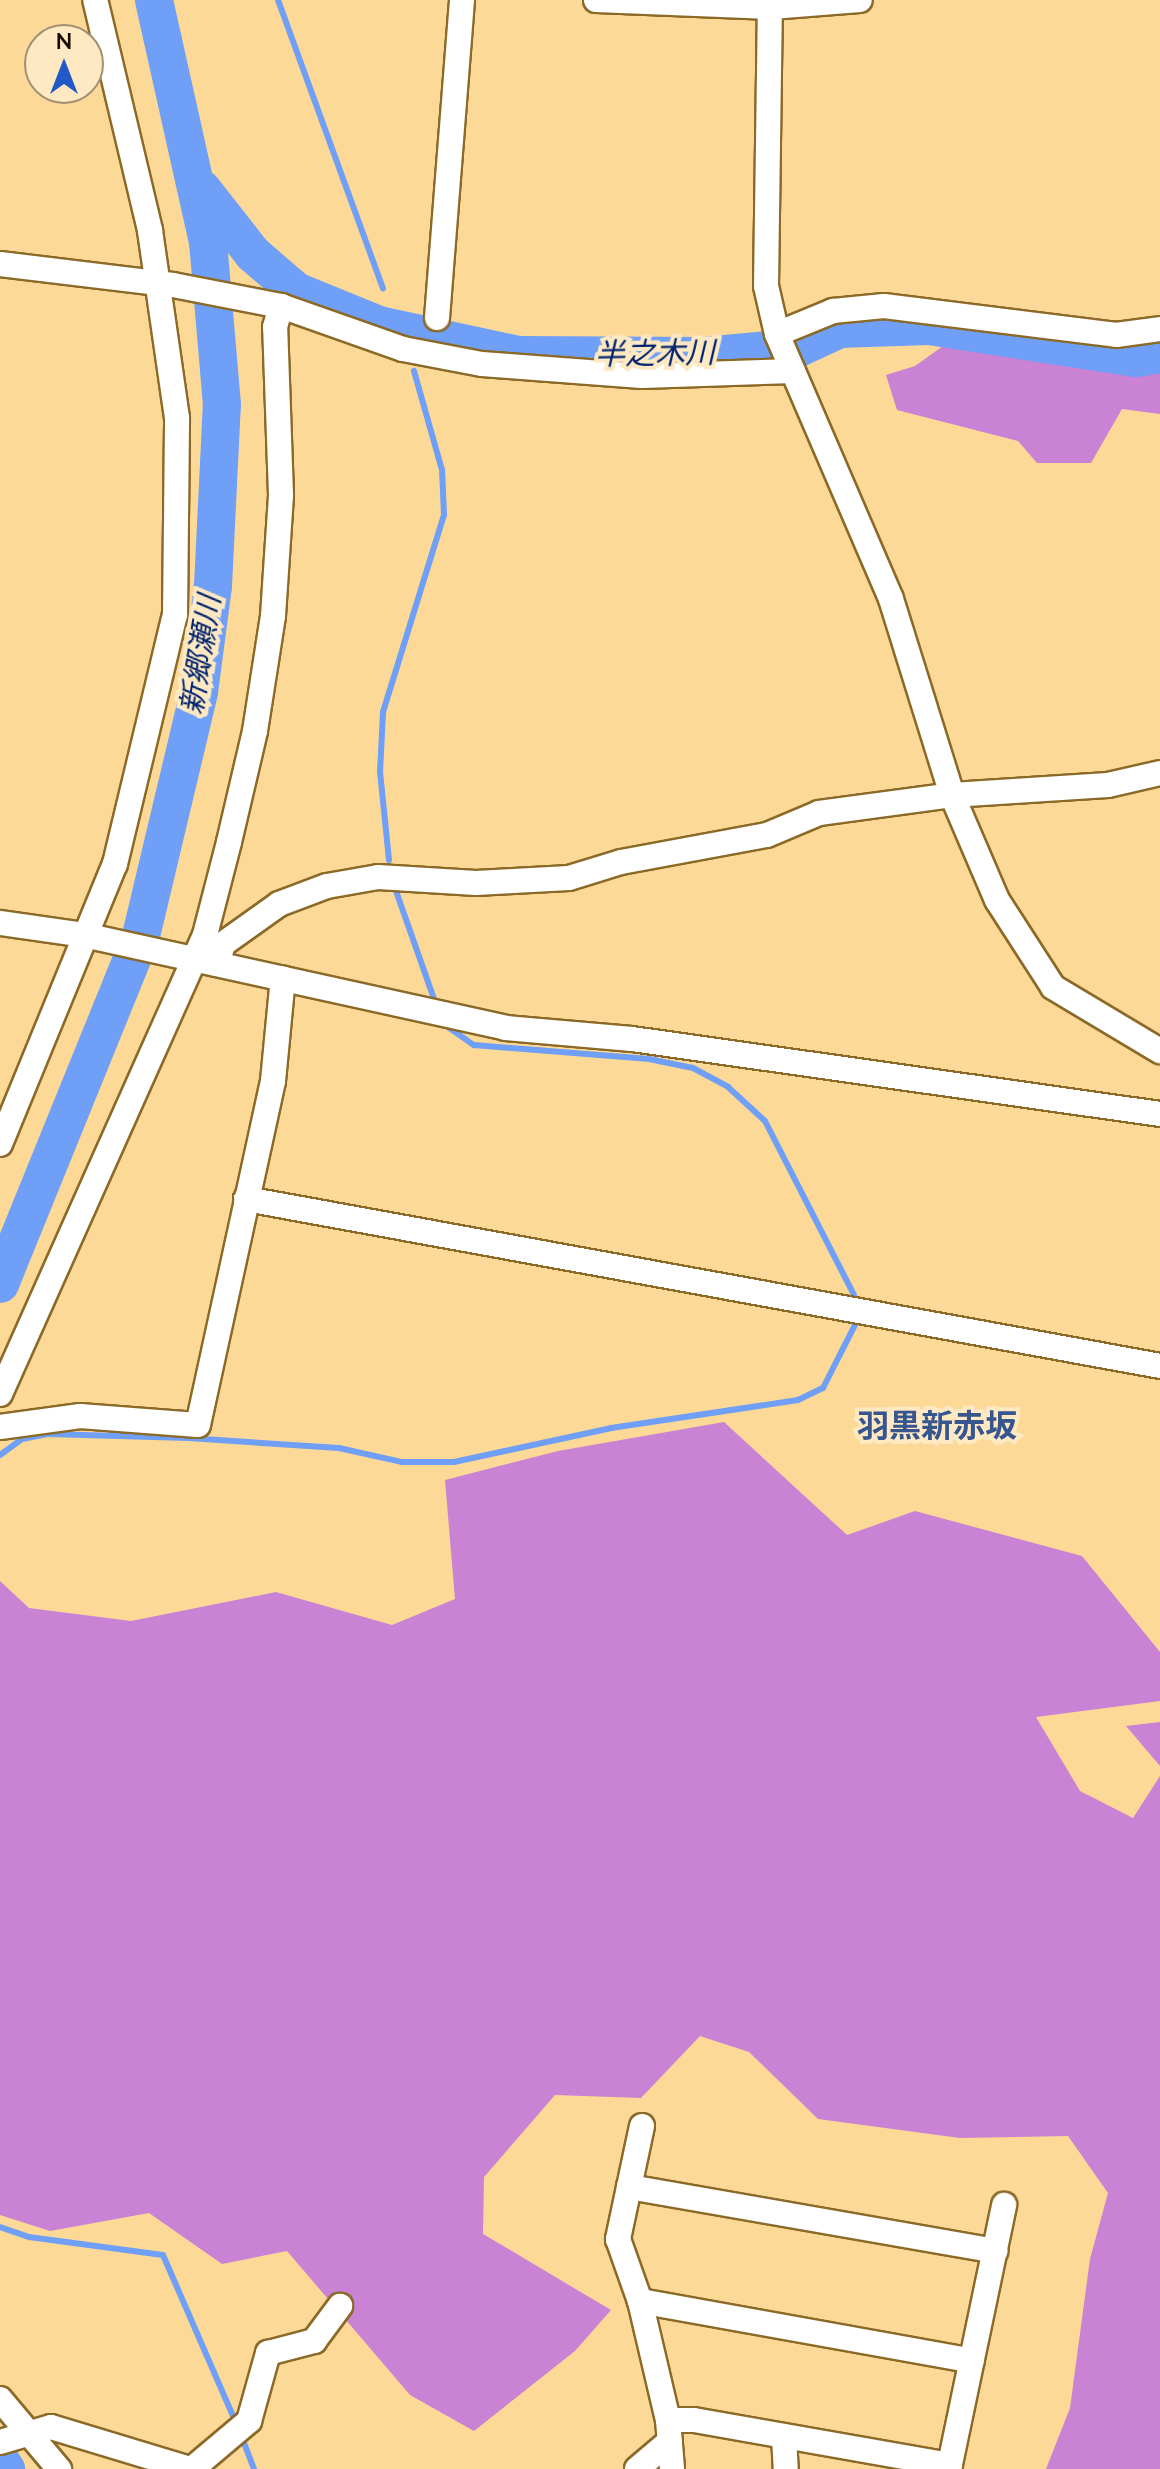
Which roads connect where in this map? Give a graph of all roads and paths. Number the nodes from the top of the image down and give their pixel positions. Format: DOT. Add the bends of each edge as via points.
graph roads {
  1 [pos="95,0"];
  2 [pos="462,0"];
  3 [pos="596,0"];
  4 [pos="860,0"];
  5 [pos="770,4"];
  6 [pos="0,264"];
  7 [pos="166,285"];
  8 [pos="276,305"];
  9 [pos="437,318"];
  10 [pos="1160,329"];
  11 [pos="777,334"];
  12 [pos="793,371"];
  13 [pos="1160,773"];
  14 [pos="952,795"];
  15 [pos="0,923"];
  16 [pos="84,935"];
  17 [pos="199,960"];
  18 [pos="283,978"];
  19 [pos="1160,1051"];
  20 [pos="1160,1114"];
  21 [pos="0,1144"];
  22 [pos="246,1199"];
  23 [pos="1160,1366"];
  24 [pos="0,1394"];
  25 [pos="0,1427"];
  26 [pos="642,2126"];
  27 [pos="629,2187"];
  28 [pos="1004,2205"];
  29 [pos="995,2251"];
  30 [pos="640,2301"];
  31 [pos="340,2306"];
  32 [pos="972,2361"];
  33 [pos="0,2399"];
  34 [pos="31,2431"];
  35 [pos="669,2431"];
  36 [pos="784,2436"];
  37 [pos="0,2442"];
  38 [pos="949,2467"];
  39 [pos="59,2469"];
  40 [pos="191,2469"];
  41 [pos="637,2469"];
  42 [pos="672,2469"];
  43 [pos="786,2469"];
  1 -- 7 [label="street"];
  2 -- 9 [label="street"];
  3 -- 5 [label="street"];
  4 -- 5 [label="street"];
  5 -- 11 [label="street" via="766,286"];
  6 -- 7 [label="street"];
  7 -- 8 [label="street"];
  7 -- 16 [label="street" via="177,418 175,615 119,850"];
  8 -- 12 [label="street" via="403,349 482,364 642,376"];
  8 -- 17 [label="street" via="281,495 273,616 252,745"];
  10 -- 11 [label="street" via="1116,335 884,306 833,311"];
  11 -- 12 [label="street"];
  12 -- 14 [label="street" via="891,599"];
  13 -- 14 [label="street" via="1108,785"];
  14 -- 17 [label="street" via="819,813 767,835 621,862 569,878 476,883 378,877 327,886 279,904"];
  14 -- 19 [label="street" via="997,900 1053,987"];
  15 -- 16 [label="street"];
  16 -- 17 [label="street"];
  16 -- 21 [label="street"];
  17 -- 18 [label="street"];
  17 -- 24 [label="street"];
  18 -- 20 [label="street" via="506,1028 632,1039"];
  18 -- 22 [label="street" via="273,1081"];
  22 -- 23 [label="street"];
  22 -- 25 [label="street" via="198,1425 80,1416 36,1418"];
  26 -- 27 [label="street"];
  27 -- 29 [label="street"];
  27 -- 30 [label="street" via="618,2239"];
  28 -- 29 [label="street"];
  29 -- 32 [label="street"];
  30 -- 32 [label="street"];
  30 -- 35 [label="street"];
  31 -- 40 [label="street" via="314,2341 268,2353 245,2425"];
  32 -- 38 [label="street"];
  33 -- 34 [label="street"];
  34 -- 37 [label="street"];
  34 -- 39 [label="street"];
  34 -- 40 [label="street" via="51,2427"];
  35 -- 36 [label="street"];
  35 -- 41 [label="street"];
  35 -- 42 [label="street"];
  36 -- 38 [label="street"];
  36 -- 43 [label="street"];
}
